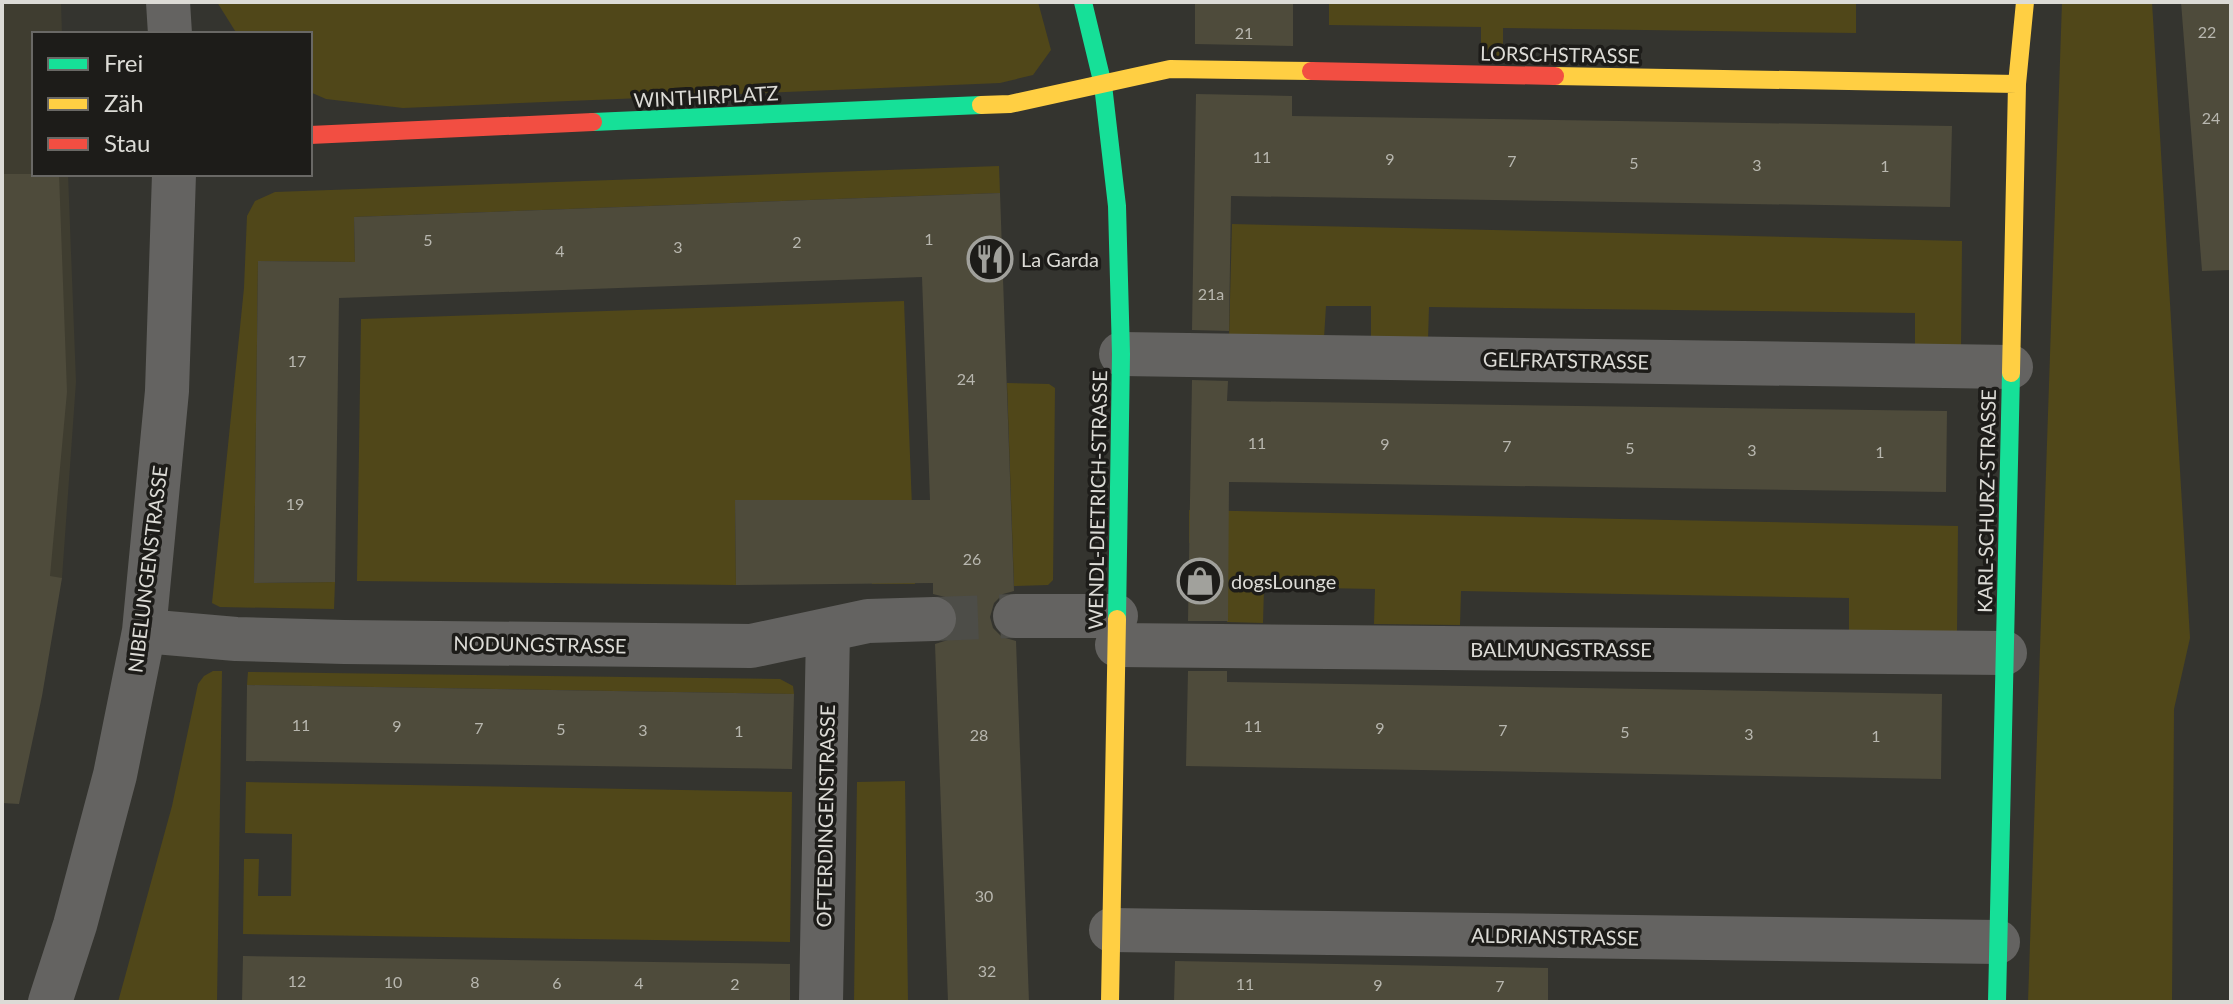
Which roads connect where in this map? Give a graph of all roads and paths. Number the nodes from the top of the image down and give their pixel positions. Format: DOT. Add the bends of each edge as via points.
graph roads {
  1 [pos="168,2"];
  2 [pos="1083,2"];
  3 [pos="2025,2"];
  4 [pos="170,32"];
  5 [pos="2017,84"];
  6 [pos="1103,85"];
  7 [pos="312,135"];
  8 [pos="174,176"];
  9 [pos="1121,354"];
  10 [pos="2011,367"];
  11 [pos="1015,616"];
  12 [pos="934,619"];
  13 [pos="1116,630"];
  14 [pos="144,631"];
  15 [pos="828,631"];
  16 [pos="2005,653"];
  17 [pos="1111,930"];
  18 [pos="1998,942"];
  19 [pos="50,1002"];
  20 [pos="821,1002"];
  21 [pos="1110,1002"];
  22 [pos="1997,1002"];
  1 -- 4 [label="street"];
  2 -- 6 [label="street, WENDL-DIETRICH-STRASSE"];
  3 -- 5 [label="street, KARL-SCHURZ-STRASSE"];
  5 -- 6 [label="street, LORSCHSTRASSE" via="1170,69"];
  5 -- 10 [label="street, KARL-SCHURZ-STRASSE"];
  6 -- 7 [label="street, WINTHIRPLATZ" via="1010,104"];
  6 -- 9 [label="street, WENDL-DIETRICH-STRASSE" via="1117,206"];
  8 -- 14 [label="street, NIBELUNGENSTRASSE" via="167,391"];
  9 -- 10 [label="street, GELFRATSTRASSE"];
  9 -- 13 [label="street, WENDL-DIETRICH-STRASSE"];
  10 -- 16 [label="street, KARL-SCHURZ-STRASSE"];
  11 -- 13 [label="street"];
  12 -- 15 [label="street, NODUNGSTRASSE" via="868,621"];
  13 -- 16 [label="street, BALMUNGSTRASSE"];
  13 -- 17 [label="street, WENDL-DIETRICH-STRASSE"];
  14 -- 15 [label="street, NODUNGSTRASSE" via="344,642 751,646"];
  14 -- 19 [label="street, NIBELUNGENSTRASSE" via="115,775"];
  15 -- 20 [label="street, OFTERDINGENSTRASSE"];
  16 -- 18 [label="street, KARL-SCHURZ-STRASSE"];
  17 -- 18 [label="street, ALDRIANSTRASSE"];
  17 -- 21 [label="street, WENDL-DIETRICH-STRASSE"];
  18 -- 22 [label="street, KARL-SCHURZ-STRASSE"];
}
